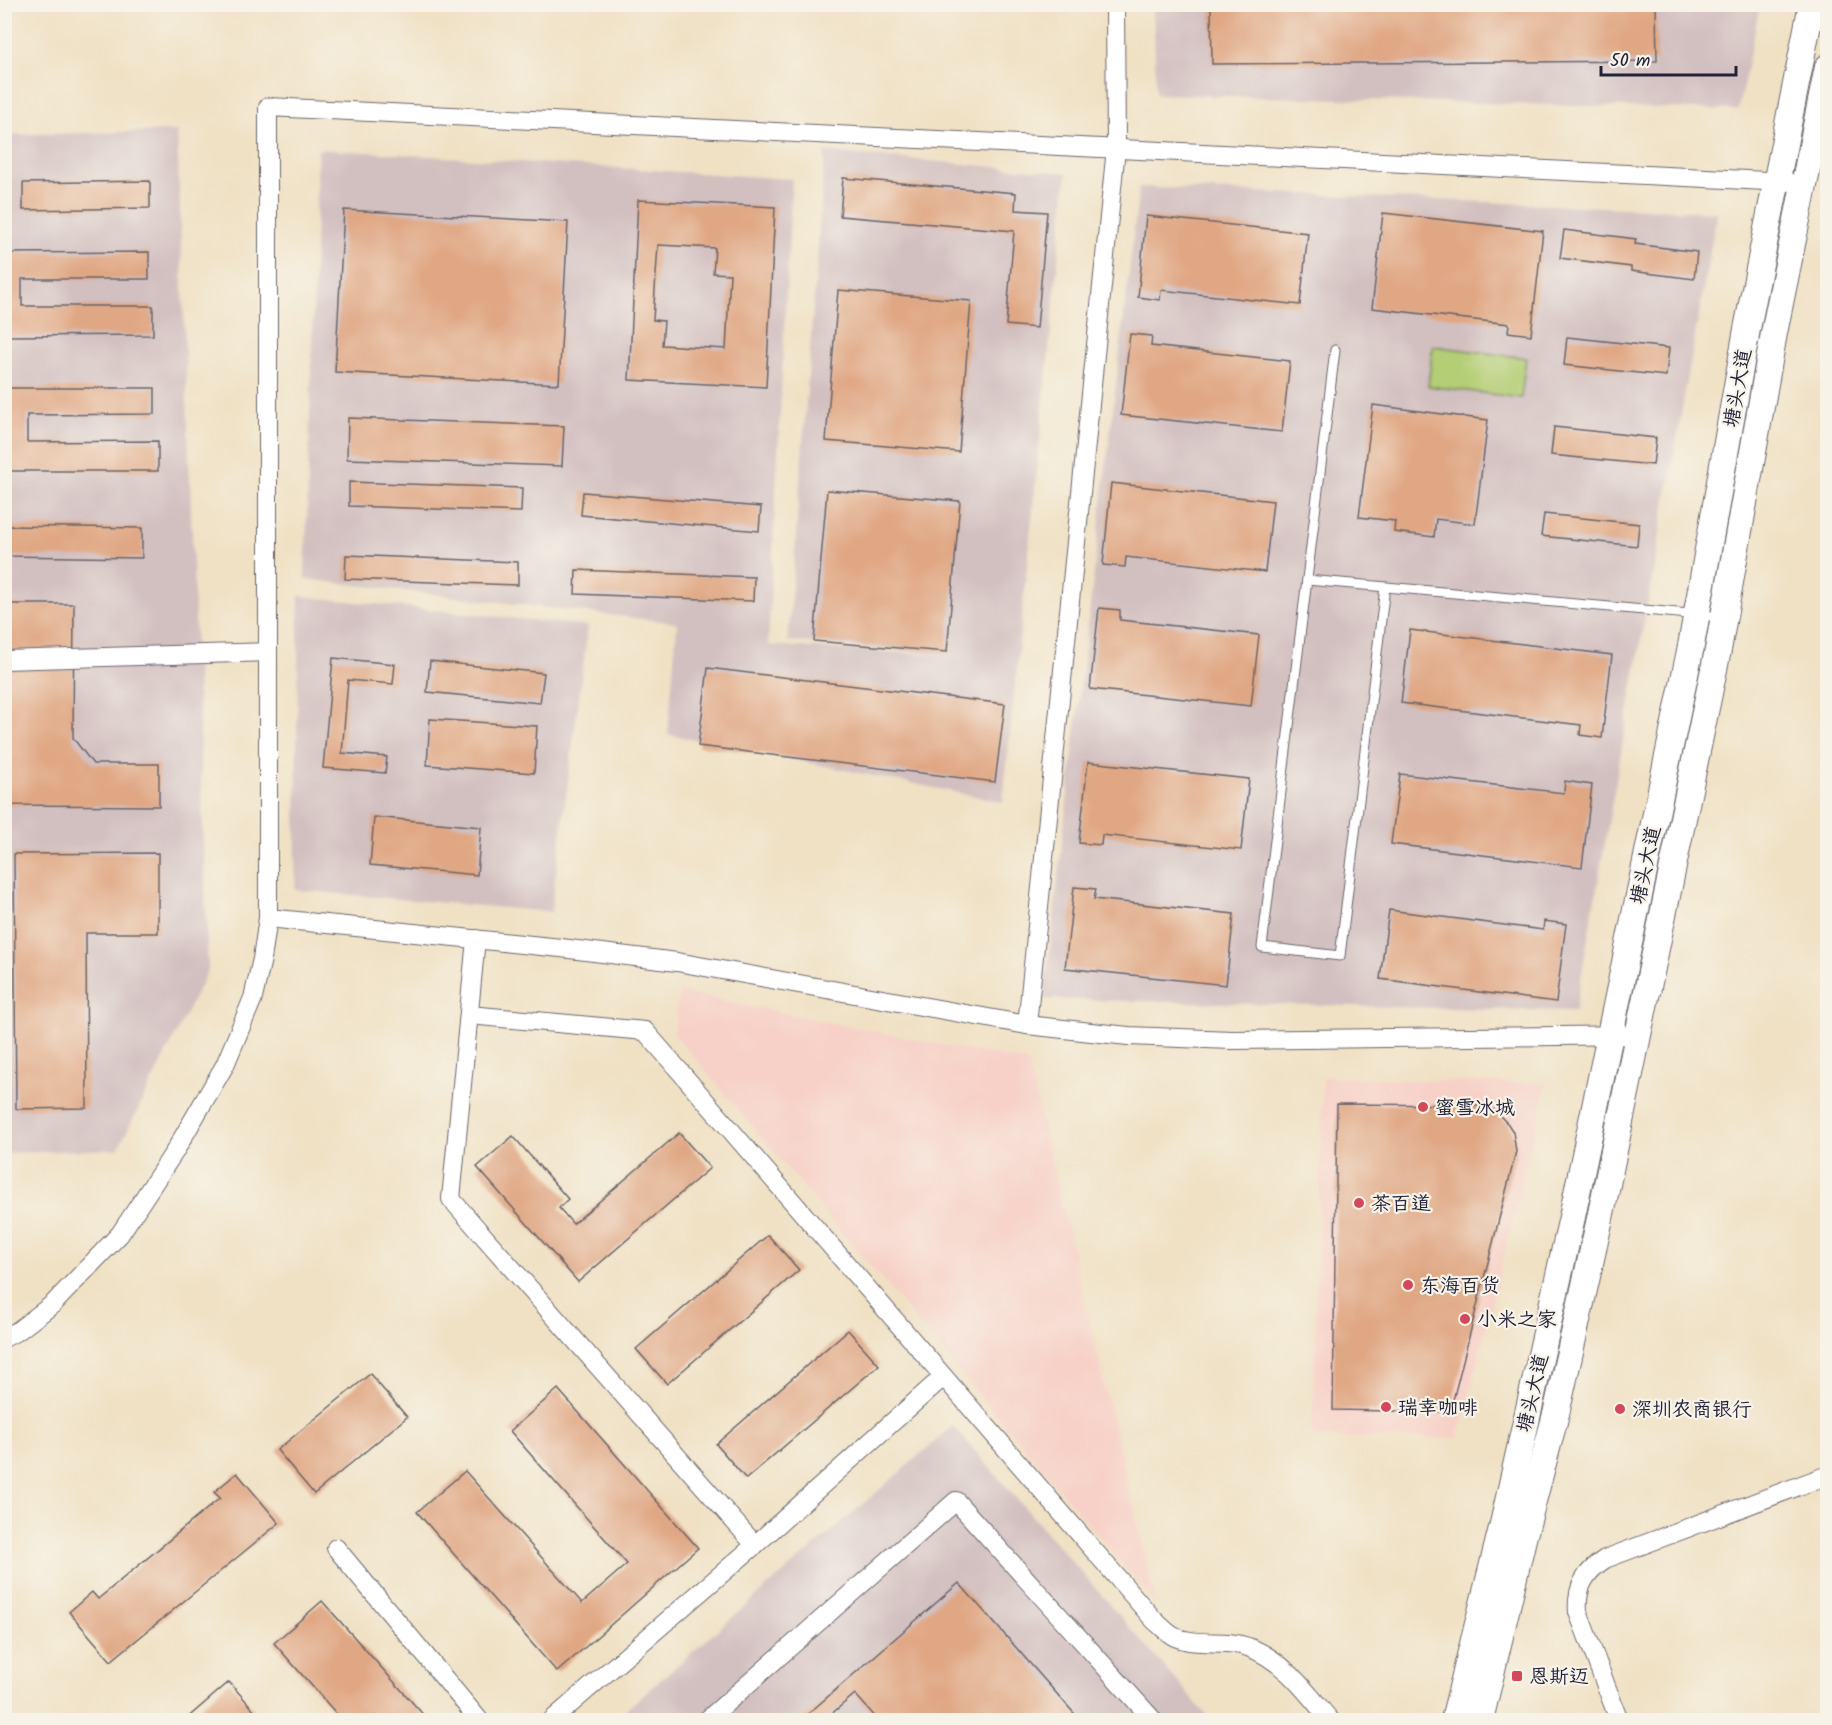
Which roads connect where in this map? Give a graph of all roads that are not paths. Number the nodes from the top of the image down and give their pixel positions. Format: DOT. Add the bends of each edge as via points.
graph roads {
  1 [pos="1115,4"];
  2 [pos="1812,4"];
  3 [pos="1827,67"];
  4 [pos="1116,148"];
  5 [pos="1776,182"];
  6 [pos="1804,182"];
  7 [pos="1335,350"];
  8 [pos="1307,580"];
  9 [pos="1385,587"];
  10 [pos="1697,615"];
  11 [pos="1724,617"];
  12 [pos="268,652"];
  13 [pos="4,660"];
  14 [pos="268,918"];
  15 [pos="476,939"];
  16 [pos="469,1015"];
  17 [pos="1027,1025"];
  18 [pos="1638,1035"];
  19 [pos="1610,1036"];
  20 [pos="4,1338"];
  21 [pos="943,1377"];
  22 [pos="1827,1476"];
  23 [pos="755,1545"];
  24 [pos="336,1548"];
  25 [pos="479,1720"];
  26 [pos="552,1720"];
  27 [pos="707,1720"];
  28 [pos="1153,1720"];
  29 [pos="1330,1720"];
  30 [pos="1454,1720"];
  31 [pos="1480,1720"];
  32 [pos="1619,1720"];
  1 -- 4 [label="street"];
  2 -- 5 [label="main road, 塘头大道"];
  3 -- 6 [label="main road, 塘头大道"];
  4 -- 5 [label="street"];
  4 -- 12 [label="street" via="268,107"];
  4 -- 17 [label="street"];
  5 -- 6 [label="street"];
  5 -- 10 [label="main road, 塘头大道"];
  6 -- 11 [label="main road, 塘头大道"];
  7 -- 8 [label="lane"];
  8 -- 9 [label="lane"];
  8 -- 9 [label="lane" via="1262,947 1340,956"];
  9 -- 10 [label="lane"];
  10 -- 11 [label="lane"];
  10 -- 19 [label="main road, 塘头大道"];
  11 -- 18 [label="main road, 塘头大道"];
  12 -- 13 [label="street"];
  12 -- 14 [label="street"];
  14 -- 15 [label="street"];
  14 -- 20 [label="street" via="253,998 225,1065 175,1151 120,1234 53,1304"];
  15 -- 16 [label="street"];
  15 -- 17 [label="street" via="677,962"];
  16 -- 21 [label="street" via="645,1031"];
  16 -- 23 [label="street" via="451,1199"];
  17 -- 19 [label="street" via="1128,1036 1232,1040"];
  18 -- 19 [label="street"];
  18 -- 31 [label="main road, 塘头大道" via="1556,1414"];
  19 -- 30 [label="main road, 塘头大道" via="1527,1419"];
  21 -- 23 [label="street"];
  21 -- 29 [label="street" via="1173,1637 1250,1647 1298,1682"];
  22 -- 32 [label="street" via="1605,1559 1585,1575 1577,1599 1578,1612"];
  23 -- 26 [label="street"];
  24 -- 25 [label="street"];
  27 -- 28 [label="street" via="956,1502"];
}
